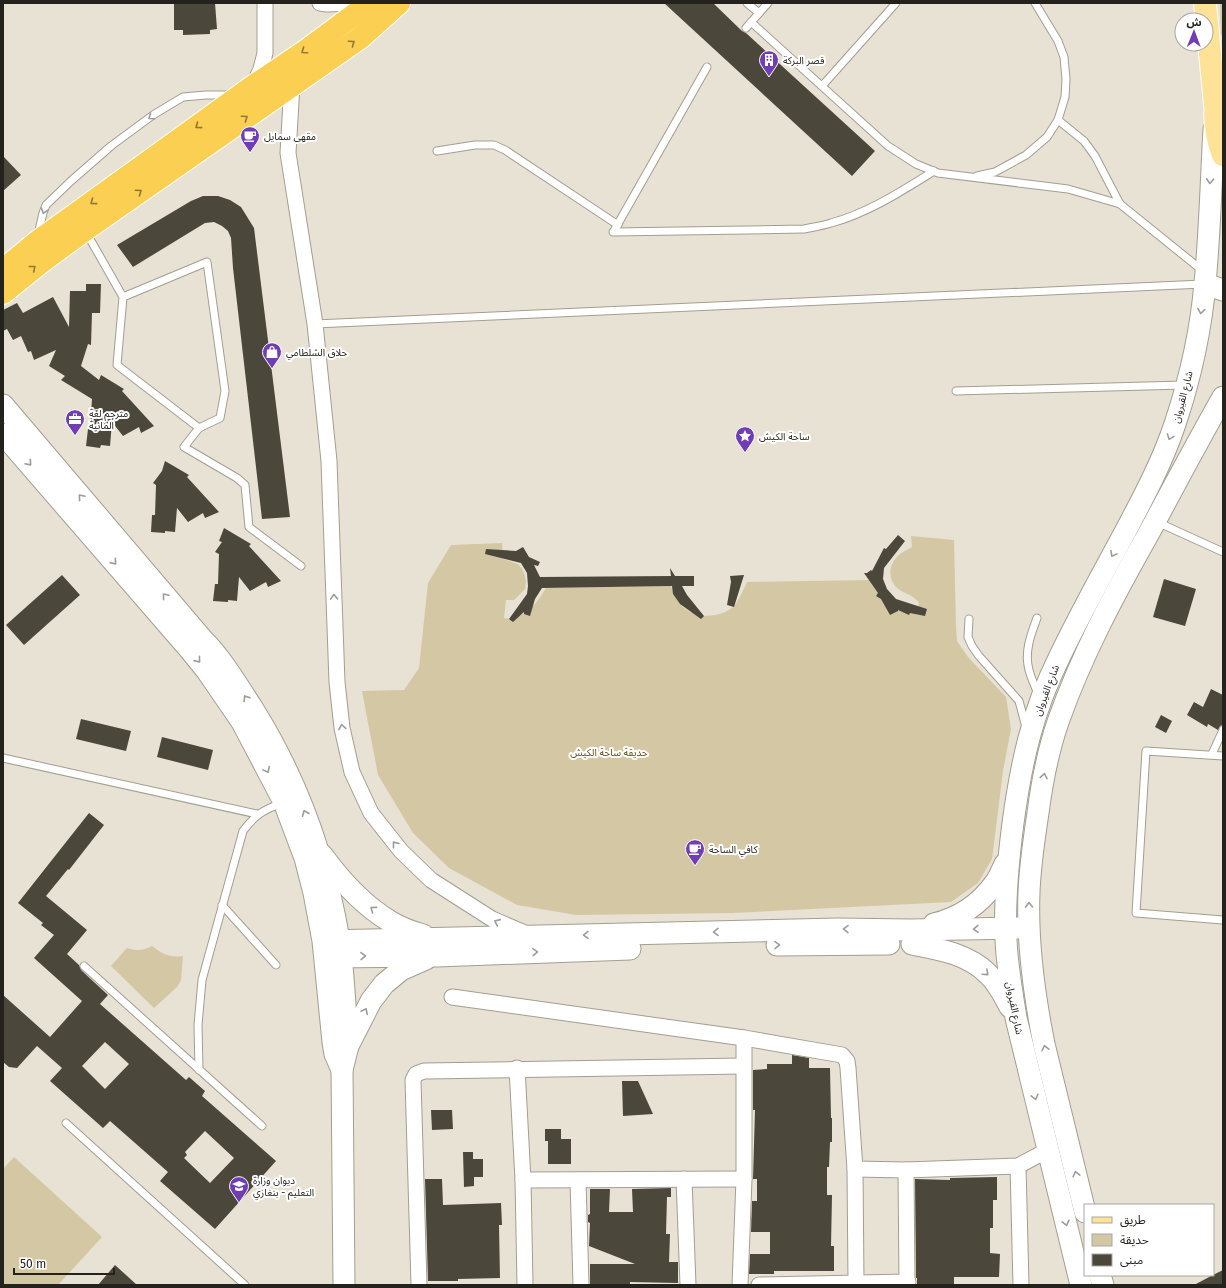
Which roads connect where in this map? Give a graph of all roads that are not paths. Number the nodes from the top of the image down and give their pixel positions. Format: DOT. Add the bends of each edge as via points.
graph roads {
  1 [pos="265,3"];
  2 [pos="320,3"];
  3 [pos="355,3"];
  4 [pos="370,3"];
  5 [pos="399,3"];
  6 [pos="747,3"];
  7 [pos="768,3"];
  8 [pos="896,3"];
  9 [pos="1035,3"];
  10 [pos="1206,3"];
  11 [pos="759,13"];
  12 [pos="751,22"];
  13 [pos="746,28"];
  14 [pos="707,67"];
  15 [pos="1223,76"];
  16 [pos="292,85"];
  17 [pos="822,86"];
  18 [pos="246,91"];
  19 [pos="1215,109"];
  20 [pos="1058,120"];
  21 [pos="437,151"];
  22 [pos="1223,155"];
  23 [pos="934,171"];
  24 [pos="970,177"];
  25 [pos="1120,204"];
  26 [pos="618,225"];
  27 [pos="85,230"];
  28 [pos="37,242"];
  29 [pos="3,270"];
  30 [pos="1211,283"];
  31 [pos="3,293"];
  32 [pos="123,297"];
  33 [pos="315,324"];
  34 [pos="1187,385"];
  35 [pos="956,390"];
  36 [pos="1223,397"];
  37 [pos="3,406"];
  38 [pos="199,428"];
  39 [pos="3,434"];
  40 [pos="1155,521"];
  41 [pos="1223,552"];
  42 [pos="301,566"];
  43 [pos="969,618"];
  44 [pos="1037,618"];
  45 [pos="1041,701"];
  46 [pos="1223,730"];
  47 [pos="1028,739"];
  48 [pos="1212,754"];
  49 [pos="1223,756"];
  50 [pos="3,758"];
  51 [pos="284,802"];
  52 [pos="257,814"];
  53 [pos="318,850"];
  54 [pos="1008,856"];
  55 [pos="222,905"];
  56 [pos="1223,920"];
  57 [pos="1029,934"];
  58 [pos="1006,935"];
  59 [pos="533,937"];
  60 [pos="911,937"];
  61 [pos="435,947"];
  62 [pos="332,949"];
  63 [pos="276,965"];
  64 [pos="84,966"];
  65 [pos="452,997"];
  66 [pos="1016,1018"];
  67 [pos="744,1038"];
  68 [pos="348,1046"];
  69 [pos="744,1066"];
  70 [pos="517,1068"];
  71 [pos="199,1070"];
  72 [pos="342,1070"];
  73 [pos="66,1123"];
  74 [pos="262,1126"];
  75 [pos="1048,1150"];
  76 [pos="1018,1166"];
  77 [pos="855,1169"];
  78 [pos="906,1170"];
  79 [pos="684,1179"];
  80 [pos="744,1179"];
  81 [pos="523,1180"];
  82 [pos="578,1180"];
  83 [pos="1084,1208"];
  84 [pos="856,1282"];
  85 [pos="908,1284"];
  86 [pos="245,1285"];
  87 [pos="344,1285"];
  88 [pos="419,1285"];
  89 [pos="525,1285"];
  90 [pos="581,1285"];
  91 [pos="688,1285"];
  92 [pos="740,1285"];
  93 [pos="759,1285"];
  94 [pos="1022,1285"];
  95 [pos="1081,1285"];
  1 -- 18 [label="street" via="265,53 261,69"];
  2 -- 3 [label="street"];
  4 -- 18 [label="highway, one-way"];
  16 -- 5 [label="highway, one-way" via="360,38"];
  6 -- 11 [label="lane"];
  7 -- 11 [label="lane"];
  8 -- 17 [label="lane"];
  9 -- 20 [label="lane" via="1058,41 1064,57 1065,97"];
  10 -- 19 [label="main road"];
  11 -- 12 [label="lane"];
  12 -- 13 [label="lane"];
  12 -- 17 [label="lane"];
  14 -- 26 [label="lane"];
  15 -- 19 [label="main road"];
  27 -- 16 [label="highway, one-way"];
  16 -- 33 [label="street" via="288,153"];
  17 -- 23 [label="lane" via="888,146 916,164"];
  18 -- 28 [label="highway, one-way"];
  18 -- 28 [label="lane, one-way" via="183,97 153,115 111,146 46,205"];
  19 -- 22 [label="main road"];
  19 -- 30 [label="main road, شارع القيروان, one-way"];
  20 -- 24 [label="lane" via="1047,137 1026,155 995,172"];
  20 -- 25 [label="lane" via="1084,141 1095,156"];
  21 -- 26 [label="lane" via="494,145"];
  23 -- 24 [label="lane"];
  23 -- 26 [label="lane" via="861,212 832,223 804,229 613,232"];
  24 -- 25 [label="lane" via="1068,189"];
  25 -- 30 [label="lane"];
  31 -- 27 [label="highway, one-way"];
  27 -- 32 [label="lane"];
  28 -- 29 [label="highway"];
  30 -- 33 [label="lane"];
  30 -- 34 [label="main road, شارع القيروان, one-way"];
  32 -- 38 [label="lane" via="117,365"];
  32 -- 38 [label="lane" via="207,262 225,391 220,418"];
  59 -- 33 [label="street, one-way" via="492,920 431,880 401,851 371,813 352,772 342,728 337,682 329,461"];
  34 -- 35 [label="lane"];
  34 -- 45 [label="main road, شارع القيروان, one-way" via="1162,459 1058,658"];
  36 -- 40 [label="main road"];
  53 -- 37 [label="main road, one-way" via="280,754 228,671"];
  38 -- 42 [label="lane" via="184,447 245,485 249,527"];
  39 -- 51 [label="main road, one-way" via="207,671 242,722"];
  40 -- 41 [label="lane"];
  57 -- 40 [label="main road, one-way" via="1031,857 1047,759 1078,669 1106,609"];
  43 -- 47 [label="lane" via="968,637 972,646 1019,701"];
  44 -- 45 [label="lane" via="1031,634 1027,659 1028,670"];
  45 -- 47 [label="main road, شارع القيروان"];
  46 -- 48 [label="lane"];
  47 -- 54 [label="main road, شارع القيروان" via="1018,782"];
  48 -- 49 [label="lane"];
  48 -- 56 [label="lane" via="1146,751 1136,913"];
  50 -- 52 [label="lane"];
  51 -- 52 [label="lane"];
  51 -- 62 [label="main road" via="305,858"];
  52 -- 55 [label="lane" via="244,831"];
  61 -- 53 [label="main road, one-way" via="391,922 366,904 332,869"];
  53 -- 62 [label="main road"];
  54 -- 58 [label="main road, شارع القيروان"];
  54 -- 60 [label="main road" via="996,882 982,899 968,910"];
  55 -- 63 [label="lane"];
  55 -- 71 [label="lane" via="202,980 198,1025"];
  57 -- 58 [label="main road"];
  83 -- 57 [label="main road, one-way" via="1043,1037"];
  58 -- 60 [label="main road"];
  58 -- 66 [label="main road, شارع القيروان" via="1009,977"];
  60 -- 59 [label="main road, one-way" via="838,929"];
  59 -- 61 [label="main road"];
  61 -- 60 [label="main road, one-way" via="697,946"];
  60 -- 66 [label="main road, one-way" via="969,960 988,974 1002,991"];
  61 -- 62 [label="main road"];
  68 -- 61 [label="main road, one-way" via="371,1001 384,984"];
  62 -- 68 [label="main road"];
  62 -- 72 [label="main road" via="333,1042"];
  64 -- 71 [label="lane"];
  65 -- 67 [label="street"];
  66 -- 75 [label="main road, شارع القيروان, one-way"];
  67 -- 69 [label="street"];
  67 -- 77 [label="street" via="842,1056 847,1061"];
  68 -- 72 [label="main road"];
  69 -- 70 [label="street"];
  69 -- 80 [label="street"];
  70 -- 81 [label="street"];
  70 -- 88 [label="street" via="424,1071 416,1074 413,1080"];
  71 -- 74 [label="lane"];
  72 -- 87 [label="main road"];
  73 -- 86 [label="lane"];
  75 -- 76 [label="street"];
  75 -- 95 [label="main road, شارع القيروان, one-way"];
  76 -- 78 [label="street"];
  76 -- 94 [label="street"];
  77 -- 78 [label="street"];
  77 -- 84 [label="street"];
  78 -- 85 [label="street"];
  79 -- 80 [label="street"];
  79 -- 82 [label="street"];
  79 -- 91 [label="street"];
  80 -- 92 [label="street"];
  81 -- 82 [label="street"];
  81 -- 89 [label="street"];
  82 -- 90 [label="street"];
  84 -- 85 [label="street"];
  84 -- 93 [label="street"];
}
